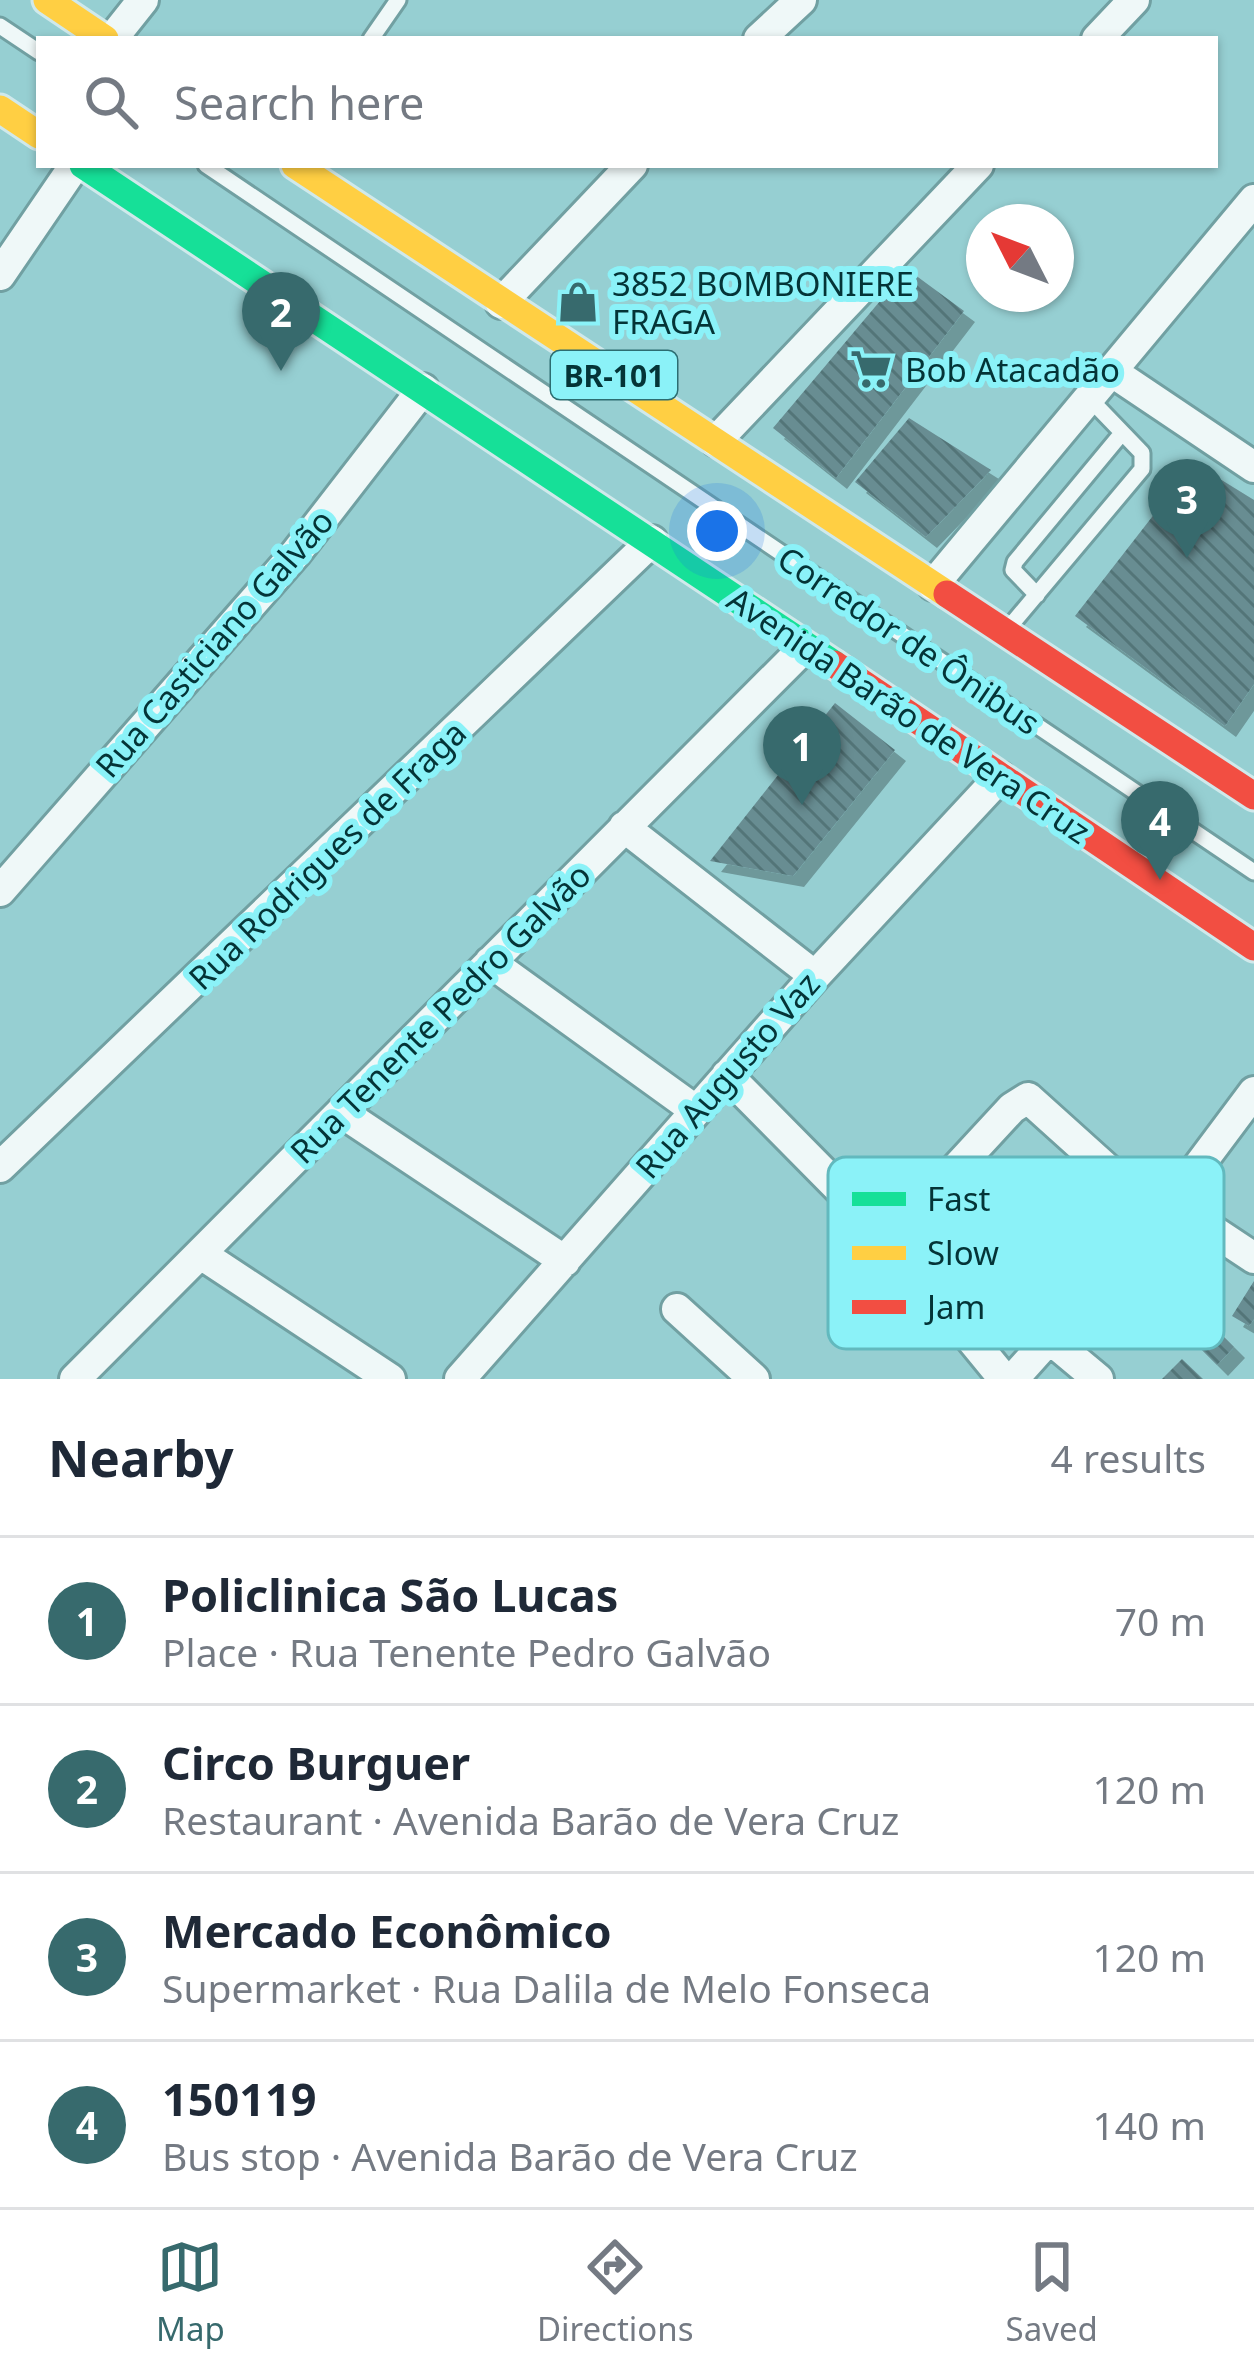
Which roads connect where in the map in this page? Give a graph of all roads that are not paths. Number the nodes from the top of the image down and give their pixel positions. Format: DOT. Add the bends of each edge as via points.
graph roads {
  1 [pos="143,0"];
  2 [pos="398,0"];
  3 [pos="800,0"];
  4 [pos="1134,0"];
  5 [pos="56,3"];
  6 [pos="0,26"];
  7 [pos="104,36"];
  8 [pos="111,36"];
  9 [pos="373,36"];
  10 [pos="762,36"];
  11 [pos="1100,36"];
  12 [pos="36,50"];
  13 [pos="0,109"];
  14 [pos="36,133"];
  15 [pos="77,168"];
  16 [pos="84,168"];
  17 [pos="210,168"];
  18 [pos="299,168"];
  19 [pos="629,168"];
  20 [pos="974,168"];
  21 [pos="1254,200"];
  22 [pos="0,275"];
  23 [pos="501,303"];
  24 [pos="1112,371"];
  25 [pos="423,389"];
  26 [pos="1089,398"];
  27 [pos="1122,433"];
  28 [pos="716,441"];
  29 [pos="1254,467"];
  30 [pos="652,541"];
  31 [pos="933,585"];
  32 [pos="1037,595"];
  33 [pos="1005,632"];
  34 [pos="805,647"];
  35 [pos="1000,777"];
  36 [pos="1254,796"];
  37 [pos="624,827"];
  38 [pos="1254,872"];
  39 [pos="0,891"];
  40 [pos="1254,947"];
  41 [pos="490,962"];
  42 [pos="815,976"];
  43 [pos="727,1075"];
  44 [pos="1254,1093"];
  45 [pos="695,1110"];
  46 [pos="341,1112"];
  47 [pos="967,1157"];
  48 [pos="1101,1157"];
  49 [pos="1205,1157"];
  50 [pos="0,1167"];
  51 [pos="828,1177"];
  52 [pos="1224,1241"];
  53 [pos="201,1254"];
  54 [pos="1254,1258"];
  55 [pos="565,1262"];
  56 [pos="677,1309"];
  57 [pos="983,1349"];
  58 [pos="1040,1349"];
  59 [pos="1062,1349"];
  60 [pos="75,1379"];
  61 [pos="390,1379"];
  62 [pos="460,1379"];
  63 [pos="754,1379"];
  64 [pos="1008,1379"];
  65 [pos="1098,1379"];
  1 -- 8 [label="street"];
  2 -- 9 [label="lane"];
  3 -- 10 [label="street"];
  4 -- 11 [label="street"];
  5 -- 7 [label="highway"];
  6 -- 12 [label="lane"];
  13 -- 14 [label="highway"];
  15 -- 22 [label="street"];
  16 -- 25 [label="highway, Avenida Barão de Vera Cruz"];
  17 -- 38 [label="lane, Corredor de Ônibus"];
  18 -- 23 [label="highway, BR-101"];
  19 -- 23 [label="street"];
  20 -- 28 [label="street"];
  21 -- 24 [label="street"];
  23 -- 28 [label="highway, BR-101"];
  24 -- 26 [label="street"];
  24 -- 29 [label="street"];
  25 -- 30 [label="highway, Avenida Barão de Vera Cruz"];
  25 -- 39 [label="street, Rua Casticiano Galvão" via="296,553"];
  26 -- 27 [label="lane"];
  26 -- 31 [label="street"];
  27 -- 32 [label="lane" via="1145,457 1142,469"];
  27 -- 32 [label="lane" via="1016,562 1013,571"];
  28 -- 31 [label="highway, BR-101"];
  30 -- 34 [label="highway, Avenida Barão de Vera Cruz"];
  30 -- 50 [label="street, Rua Rodrigues de Fraga"];
  31 -- 33 [label="highway, BR-101"];
  32 -- 33 [label="lane"];
  33 -- 36 [label="highway, BR-101"];
  34 -- 35 [label="highway, Avenida Barão de Vera Cruz"];
  34 -- 37 [label="street, Rua Tenente Pedro Galvão"];
  35 -- 40 [label="highway, Avenida Barão de Vera Cruz"];
  35 -- 42 [label="street, Rua Augusto Vaz"];
  37 -- 41 [label="street, Rua Tenente Pedro Galvão"];
  37 -- 42 [label="street"];
  41 -- 45 [label="street"];
  41 -- 46 [label="street, Rua Tenente Pedro Galvão"];
  42 -- 43 [label="street, Rua Augusto Vaz"];
  43 -- 45 [label="street, Rua Augusto Vaz"];
  43 -- 51 [label="street"];
  44 -- 49 [label="street"];
  45 -- 55 [label="street, Rua Augusto Vaz"];
  46 -- 53 [label="street, Rua Tenente Pedro Galvão"];
  46 -- 55 [label="street"];
  47 -- 48 [label="street" via="1023,1099"];
  52 -- 54 [label="street"];
  53 -- 60 [label="street, Rua Tenente Pedro Galvão"];
  53 -- 61 [label="street"];
  55 -- 62 [label="street, Rua Augusto Vaz"];
  56 -- 63 [label="street"];
  57 -- 64 [label="street"];
  58 -- 64 [label="street"];
  59 -- 65 [label="street"];
}
